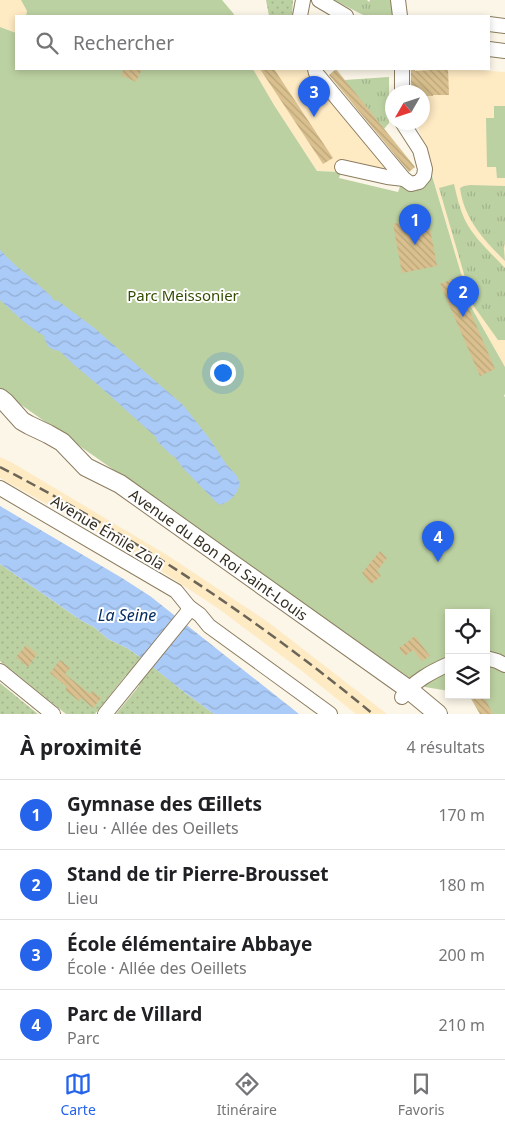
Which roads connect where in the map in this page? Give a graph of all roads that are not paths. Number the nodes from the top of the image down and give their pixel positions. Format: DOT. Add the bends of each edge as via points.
graph roads {
  1 [pos="303,0"];
  2 [pos="319,0"];
  3 [pos="398,0"];
  4 [pos="300,15"];
  5 [pos="344,15"];
  6 [pos="404,15"];
  7 [pos="490,24"];
  8 [pos="505,26"];
  9 [pos="490,49"];
  10 [pos="505,51"];
  11 [pos="316,70"];
  12 [pos="402,70"];
  13 [pos="402,85"];
  14 [pos="407,130"];
  15 [pos="342,167"];
  16 [pos="404,179"];
  17 [pos="0,398"];
  18 [pos="0,410"];
  19 [pos="0,488"];
  20 [pos="188,610"];
  21 [pos="490,659"];
  22 [pos="505,665"];
  23 [pos="445,666"];
  24 [pos="0,671"];
  25 [pos="405,693"];
  26 [pos="53,714"];
  27 [pos="105,714"];
  28 [pos="330,714"];
  29 [pos="423,714"];
  30 [pos="438,714"];
  1 -- 4 [label="street"];
  2 -- 5 [label="street"];
  3 -- 6 [label="street"];
  7 -- 8 [label="street"];
  9 -- 10 [label="street"];
  11 -- 16 [label="street"];
  12 -- 13 [label="street"];
  14 -- 16 [label="street" via="420,150 425,169 419,182 411,184"];
  15 -- 16 [label="street"];
  17 -- 25 [label="main road, Avenue du Bon Roi Saint-Louis" via="22,421 62,442 86,467 120,484"];
  18 -- 25 [label="main road, Avenue du Bon Roi Saint-Louis" via="26,434 60,452 82,474 130,499"];
  19 -- 20 [label="street, Avenue Émile Zola" via="176,591"];
  20 -- 27 [label="street"];
  20 -- 28 [label="street, Avenue Émile Zola"];
  21 -- 22 [label="street"];
  23 -- 25 [label="street" via="418,680"];
  24 -- 26 [label="street"];
  25 -- 29 [label="main road, Avenue du Bon Roi Saint-Louis"];
  25 -- 30 [label="main road, Avenue du Bon Roi Saint-Louis"];
}
